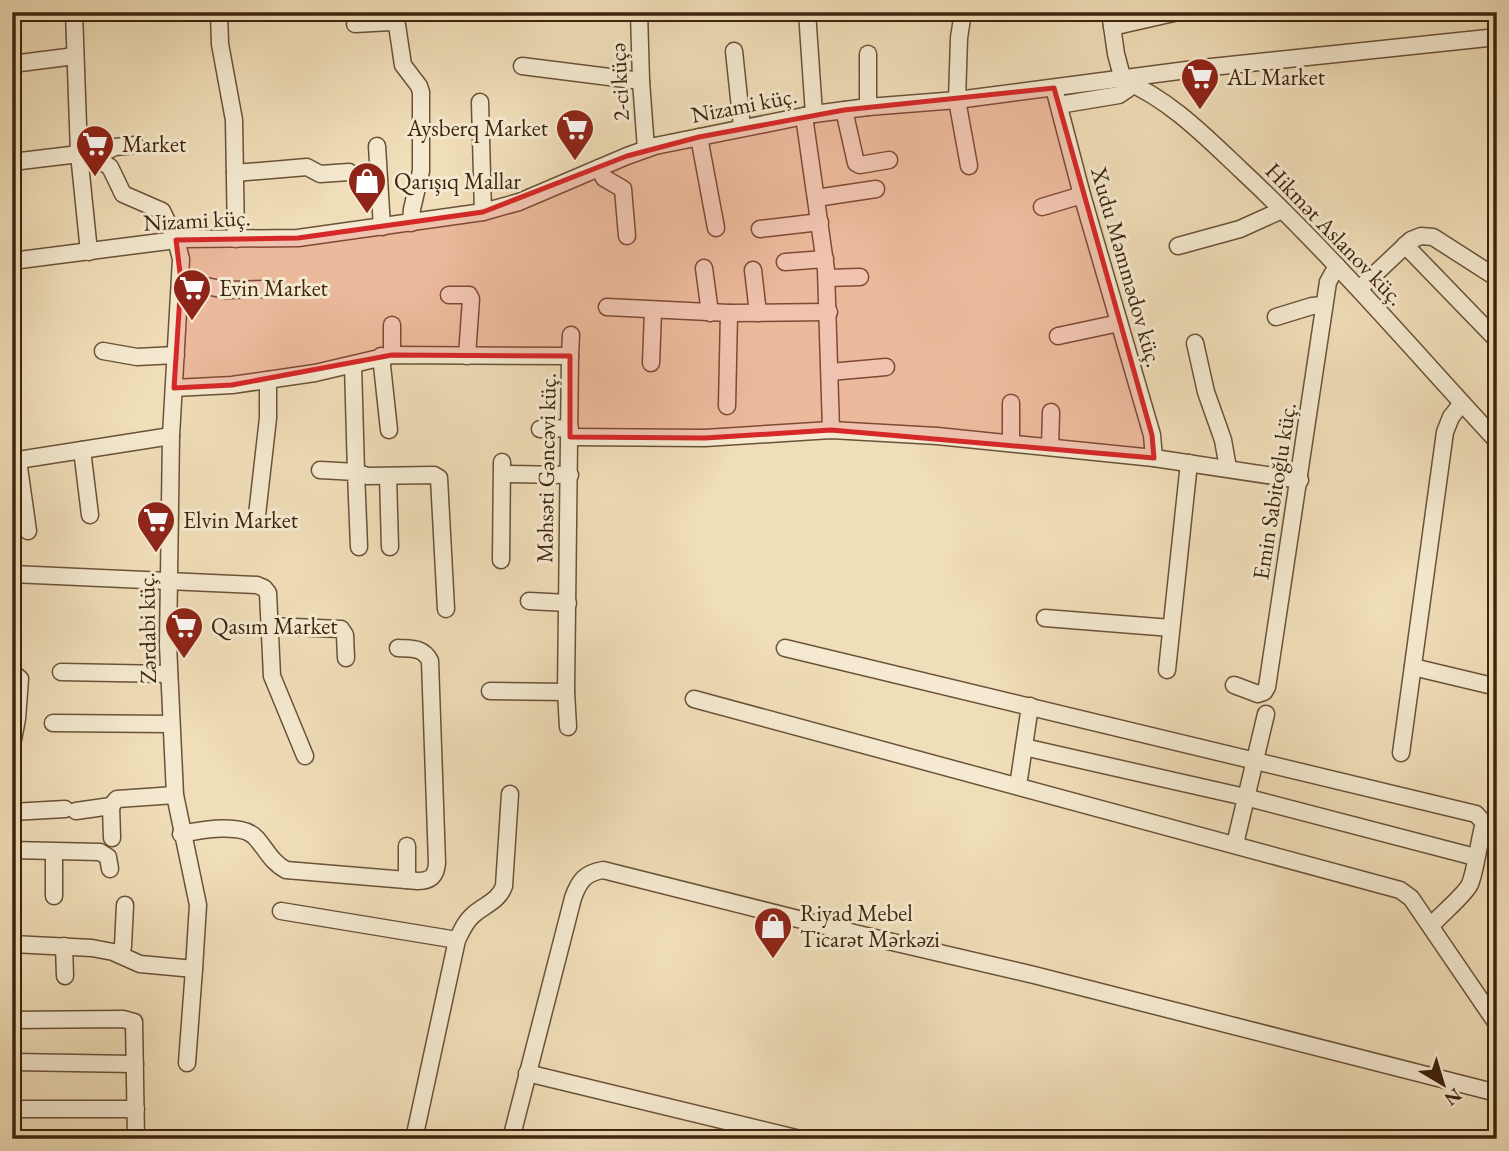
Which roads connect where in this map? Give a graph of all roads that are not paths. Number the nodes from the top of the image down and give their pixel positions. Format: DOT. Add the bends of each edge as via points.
graph roads {
  1 [pos="74,12"];
  2 [pos="219,12"];
  3 [pos="639,12"];
  4 [pos="807,12"];
  5 [pos="963,12"];
  6 [pos="1178,12"];
  7 [pos="1111,20"];
  8 [pos="355,24"];
  9 [pos="1497,37"];
  10 [pos="734,51"];
  11 [pos="869,54"];
  12 [pos="75,56"];
  13 [pos="12,64"];
  14 [pos="522,66"];
  15 [pos="641,81"];
  16 [pos="1129,82"];
  17 [pos="1054,88"];
  18 [pos="957,100"];
  19 [pos="480,102"];
  20 [pos="1059,105"];
  21 [pos="868,107"];
  22 [pos="844,110"];
  23 [pos="809,115"];
  24 [pos="742,127"];
  25 [pos="699,137"];
  26 [pos="135,145"];
  27 [pos="377,146"];
  28 [pos="646,149"];
  29 [pos="86,155"];
  30 [pos="889,160"];
  31 [pos="12,162"];
  32 [pos="969,166"];
  33 [pos="599,168"];
  34 [pos="349,172"];
  35 [pos="235,173"];
  36 [pos="876,189"];
  37 [pos="1082,195"];
  38 [pos="816,198"];
  39 [pos="1042,207"];
  40 [pos="1282,209"];
  41 [pos="483,212"];
  42 [pos="820,222"];
  43 [pos="411,223"];
  44 [pos="382,227"];
  45 [pos="716,228"];
  46 [pos="760,229"];
  47 [pos="627,236"];
  48 [pos="236,239"];
  49 [pos="177,240"];
  50 [pos="1405,245"];
  51 [pos="1178,246"];
  52 [pos="89,252"];
  53 [pos="825,259"];
  54 [pos="12,261"];
  55 [pos="785,262"];
  56 [pos="1337,266"];
  57 [pos="704,268"];
  58 [pos="753,270"];
  59 [pos="860,276"];
  60 [pos="827,278"];
  61 [pos="1497,278"];
  62 [pos="181,281"];
  63 [pos="269,289"];
  64 [pos="1359,289"];
  65 [pos="449,295"];
  66 [pos="1324,305"];
  67 [pos="607,307"];
  68 [pos="653,311"];
  69 [pos="710,313"];
  70 [pos="729,313"];
  71 [pos="758,313"];
  72 [pos="829,313"];
  73 [pos="1276,317"];
  74 [pos="1119,323"];
  75 [pos="392,325"];
  76 [pos="571,335"];
  77 [pos="1058,336"];
  78 [pos="1497,340"];
  79 [pos="1195,343"];
  80 [pos="103,351"];
  81 [pos="176,355"];
  82 [pos="386,356"];
  83 [pos="467,356"];
  84 [pos="570,356"];
  85 [pos="651,363"];
  86 [pos="353,365"];
  87 [pos="886,367"];
  88 [pos="830,372"];
  89 [pos="268,380"];
  90 [pos="174,388"];
  91 [pos="1012,403"];
  92 [pos="1462,403"];
  93 [pos="727,406"];
  94 [pos="1051,412"];
  95 [pos="540,429"];
  96 [pos="389,430"];
  97 [pos="831,430"];
  98 [pos="570,432"];
  99 [pos="171,436"];
  100 [pos="1497,442"];
  101 [pos="1011,443"];
  102 [pos="1050,447"];
  103 [pos="82,450"];
  104 [pos="1154,458"];
  105 [pos="15,460"];
  106 [pos="1189,463"];
  107 [pos="1228,468"];
  108 [pos="320,470"];
  109 [pos="356,472"];
  110 [pos="570,475"];
  111 [pos="388,476"];
  112 [pos="1300,480"];
  113 [pos="90,515"];
  114 [pos="257,515"];
  115 [pos="28,531"];
  116 [pos="359,547"];
  117 [pos="390,547"];
  118 [pos="501,560"];
  119 [pos="12,574"];
  120 [pos="168,582"];
  121 [pos="529,601"];
  122 [pos="568,603"];
  123 [pos="446,609"];
  124 [pos="1045,618"];
  125 [pos="270,625"];
  126 [pos="1171,628"];
  127 [pos="398,648"];
  128 [pos="785,649"];
  129 [pos="346,658"];
  130 [pos="1413,667"];
  131 [pos="1167,670"];
  132 [pos="12,672"];
  133 [pos="61,672"];
  134 [pos="169,674"];
  135 [pos="1234,685"];
  136 [pos="1497,687"];
  137 [pos="490,691"];
  138 [pos="566,692"];
  139 [pos="694,699"];
  140 [pos="1031,706"];
  141 [pos="1266,714"];
  142 [pos="53,723"];
  143 [pos="171,724"];
  144 [pos="568,727"];
  145 [pos="12,745"];
  146 [pos="1024,747"];
  147 [pos="1401,753"];
  148 [pos="305,756"];
  149 [pos="1254,760"];
  150 [pos="1017,786"];
  151 [pos="510,794"];
  152 [pos="175,795"];
  153 [pos="1245,797"];
  154 [pos="111,806"];
  155 [pos="12,812"];
  156 [pos="181,834"];
  157 [pos="112,838"];
  158 [pos="1235,844"];
  159 [pos="407,846"];
  160 [pos="12,850"];
  161 [pos="54,852"];
  162 [pos="1475,857"];
  163 [pos="110,869"];
  164 [pos="407,880"];
  165 [pos="54,896"];
  166 [pos="125,905"];
  167 [pos="281,911"];
  168 [pos="1431,926"];
  169 [pos="457,940"];
  170 [pos="12,944"];
  171 [pos="64,946"];
  172 [pos="121,955"];
  173 [pos="194,969"];
  174 [pos="65,976"];
  175 [pos="1494,1016"];
  176 [pos="12,1020"];
  177 [pos="12,1062"];
  178 [pos="187,1062"];
  179 [pos="135,1064"];
  180 [pos="527,1073"];
  181 [pos="1497,1093"];
  182 [pos="12,1109"];
  183 [pos="136,1109"];
  184 [pos="136,1139"];
  185 [pos="414,1139"];
  186 [pos="511,1139"];
  187 [pos="800,1139"];
  1 -- 12 [label="street"];
  2 -- 35 [label="street" via="233,111"];
  3 -- 15 [label="street, 2-ci küçə"];
  4 -- 23 [label="street"];
  5 -- 18 [label="street"];
  6 -- 7 [label="street"];
  7 -- 16 [label="street" via="1119,68"];
  8 -- 43 [label="street" via="397,25 403,65 419,86 421,171"];
  9 -- 16 [label="street, Nizami küç." via="1224,65"];
  10 -- 24 [label="street"];
  11 -- 21 [label="street"];
  12 -- 13 [label="street"];
  12 -- 29 [label="street"];
  14 -- 15 [label="street"];
  15 -- 28 [label="street, 2-ci küçə"];
  16 -- 17 [label="street, Nizami küç."];
  16 -- 20 [label="street" via="1119,95"];
  16 -- 40 [label="street, Hikmət Aslanov küç." via="1189,122"];
  17 -- 18 [label="street, Nizami küç."];
  17 -- 20 [label="street, Xudu Məmmədov küç."];
  18 -- 21 [label="street, Nizami küç."];
  18 -- 32 [label="street"];
  19 -- 41 [label="street"];
  20 -- 37 [label="street, Xudu Məmmədov küç."];
  21 -- 22 [label="street, Nizami küç."];
  22 -- 23 [label="street, Nizami küç."];
  22 -- 30 [label="street" via="856,163"];
  23 -- 24 [label="street, Nizami küç."];
  23 -- 38 [label="street"];
  24 -- 25 [label="street, Nizami küç."];
  25 -- 28 [label="street, Nizami küç."];
  25 -- 45 [label="street"];
  26 -- 29 [label="street"];
  27 -- 44 [label="street"];
  28 -- 33 [label="street, Nizami küç."];
  29 -- 31 [label="street"];
  29 -- 49 [label="street, Zərdabi küç." via="110,167 123,194 162,211"];
  29 -- 52 [label="street"];
  33 -- 41 [label="street, Nizami küç."];
  33 -- 47 [label="street" via="604,178 623,189"];
  34 -- 35 [label="street" via="320,174 307,167"];
  35 -- 48 [label="street"];
  36 -- 38 [label="street"];
  37 -- 39 [label="street"];
  37 -- 74 [label="street, Xudu Məmmədov küç."];
  38 -- 42 [label="street"];
  40 -- 51 [label="street" via="1240,229"];
  40 -- 56 [label="street, Hikmət Aslanov küç."];
  41 -- 43 [label="street, Nizami küç."];
  42 -- 46 [label="street"];
  42 -- 53 [label="street"];
  43 -- 44 [label="street, Nizami küç."];
  44 -- 48 [label="street, Nizami küç." via="298,238"];
  48 -- 49 [label="street, Nizami küç."];
  49 -- 52 [label="street, Nizami küç."];
  49 -- 62 [label="street, Zərdabi küç."];
  50 -- 61 [label="street" via="1421,236 1433,237"];
  50 -- 64 [label="street"];
  50 -- 78 [label="street"];
  52 -- 54 [label="street, Nizami küç."];
  53 -- 55 [label="street"];
  53 -- 60 [label="street"];
  56 -- 64 [label="street, Hikmət Aslanov küç."];
  56 -- 66 [label="street, Emin Sabitoğlu küç."];
  57 -- 69 [label="street"];
  58 -- 71 [label="street"];
  59 -- 60 [label="street"];
  60 -- 72 [label="street"];
  62 -- 63 [label="street" via="226,290"];
  62 -- 81 [label="street, Zərdabi küç."];
  64 -- 92 [label="street, Hikmət Aslanov küç."];
  65 -- 83 [label="street" via="471,299"];
  66 -- 73 [label="street"];
  66 -- 112 [label="street, Emin Sabitoğlu küç."];
  67 -- 68 [label="street"];
  68 -- 69 [label="street"];
  68 -- 85 [label="street"];
  69 -- 70 [label="street"];
  70 -- 71 [label="street"];
  70 -- 93 [label="street"];
  71 -- 72 [label="street"];
  72 -- 88 [label="street"];
  74 -- 77 [label="street"];
  74 -- 104 [label="street, Xudu Məmmədov küç." via="1152,435"];
  75 -- 82 [label="street"];
  76 -- 84 [label="street"];
  79 -- 107 [label="street"];
  80 -- 81 [label="street" via="137,357"];
  81 -- 90 [label="street, Zərdabi küç."];
  82 -- 83 [label="street, Məhsəti Gəncəvi küç."];
  82 -- 86 [label="street, Məhsəti Gəncəvi küç."];
  82 -- 96 [label="street"];
  83 -- 84 [label="street, Məhsəti Gəncəvi küç."];
  84 -- 98 [label="street, Məhsəti Gəncəvi küç."];
  86 -- 89 [label="street, Məhsəti Gəncəvi küç."];
  86 -- 109 [label="street"];
  87 -- 88 [label="street"];
  88 -- 97 [label="street"];
  89 -- 90 [label="street, Məhsəti Gəncəvi küç."];
  89 -- 114 [label="street"];
  90 -- 99 [label="street, Zərdabi küç."];
  91 -- 101 [label="street"];
  92 -- 100 [label="street, Hikmət Aslanov küç."];
  92 -- 130 [label="street" via="1445,432"];
  94 -- 102 [label="street"];
  95 -- 98 [label="street"];
  97 -- 98 [label="street" via="705,438"];
  97 -- 101 [label="street"];
  98 -- 110 [label="street, Məhsəti Gəncəvi küç."];
  99 -- 103 [label="street"];
  99 -- 120 [label="street, Zərdabi küç."];
  101 -- 102 [label="street"];
  102 -- 104 [label="street"];
  103 -- 105 [label="street"];
  103 -- 113 [label="street"];
  104 -- 106 [label="street"];
  105 -- 115 [label="street"];
  106 -- 107 [label="street"];
  106 -- 126 [label="street"];
  107 -- 112 [label="street"];
  108 -- 109 [label="street"];
  109 -- 111 [label="street"];
  109 -- 116 [label="street"];
  110 -- 118 [label="street" via="503,468"];
  110 -- 122 [label="street, Məhsəti Gəncəvi küç."];
  111 -- 117 [label="street"];
  111 -- 123 [label="street" via="439,478"];
  112 -- 135 [label="street, Emin Sabitoğlu küç." via="1267,687 1258,694"];
  119 -- 120 [label="street"];
  120 -- 125 [label="street" via="264,587"];
  120 -- 134 [label="street, Zərdabi küç."];
  121 -- 122 [label="street"];
  122 -- 138 [label="street, Məhsəti Gəncəvi küç."];
  124 -- 126 [label="street"];
  125 -- 129 [label="street" via="341,629"];
  125 -- 148 [label="street" via="272,676"];
  126 -- 131 [label="street"];
  127 -- 164 [label="street" via="426,653 432,694 436,870 428,881"];
  128 -- 140 [label="street"];
  130 -- 136 [label="street"];
  130 -- 147 [label="street"];
  132 -- 145 [label="street" via="20,679"];
  133 -- 134 [label="street"];
  134 -- 143 [label="street, Zərdabi küç."];
  137 -- 138 [label="street"];
  138 -- 144 [label="street, Məhsəti Gəncəvi küç."];
  139 -- 150 [label="street"];
  140 -- 146 [label="street"];
  140 -- 149 [label="street"];
  141 -- 149 [label="street"];
  142 -- 143 [label="street"];
  143 -- 152 [label="street, Zərdabi küç."];
  146 -- 150 [label="street"];
  146 -- 153 [label="street"];
  149 -- 153 [label="street"];
  149 -- 162 [label="street" via="1476,814 1484,823"];
  150 -- 158 [label="street"];
  151 -- 169 [label="street" via="501,893 465,923"];
  152 -- 154 [label="street" via="117,799"];
  152 -- 156 [label="street, Zərdabi küç."];
  153 -- 158 [label="street"];
  153 -- 162 [label="street"];
  154 -- 155 [label="street"];
  154 -- 157 [label="street"];
  156 -- 164 [label="street" via="243,829 286,870"];
  156 -- 173 [label="street, Zərdabi küç." via="198,905"];
  158 -- 168 [label="street" via="1400,890"];
  159 -- 164 [label="street"];
  160 -- 161 [label="street"];
  161 -- 163 [label="street" via="105,853"];
  161 -- 165 [label="street"];
  162 -- 168 [label="street" via="1470,884"];
  166 -- 172 [label="street"];
  167 -- 169 [label="street"];
  168 -- 175 [label="street"];
  169 -- 185 [label="street"];
  170 -- 171 [label="street"];
  171 -- 172 [label="street"];
  171 -- 174 [label="street"];
  172 -- 173 [label="street" via="140,964"];
  173 -- 178 [label="street, Zərdabi küç."];
  176 -- 179 [label="street" via="131,1019"];
  177 -- 179 [label="street"];
  179 -- 183 [label="street"];
  180 -- 181 [label="street" via="578,885 593,871 603,870"];
  180 -- 186 [label="street"];
  180 -- 187 [label="street"];
  182 -- 183 [label="street"];
  183 -- 184 [label="street"];
}
